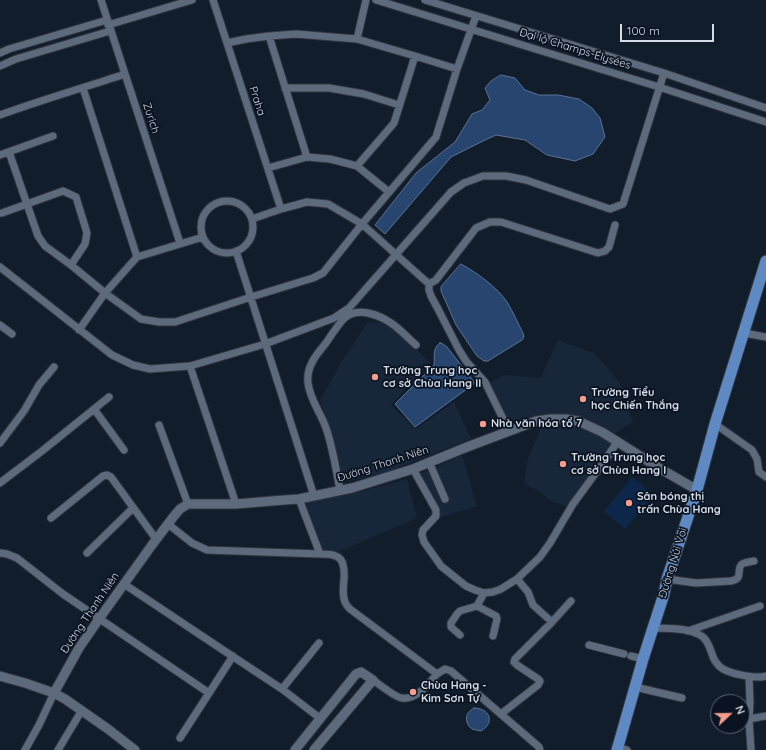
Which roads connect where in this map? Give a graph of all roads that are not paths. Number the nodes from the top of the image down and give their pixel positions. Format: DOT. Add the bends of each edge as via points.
graph roads {
  1 [pos="101,0"];
  2 [pos="192,0"];
  3 [pos="215,0"];
  4 [pos="366,0"];
  5 [pos="376,0"];
  6 [pos="425,0"];
  7 [pos="476,16"];
  8 [pos="109,25"];
  9 [pos="471,29"];
  10 [pos="269,36"];
  11 [pos="357,39"];
  12 [pos="227,43"];
  13 [pos="0,52"];
  14 [pos="415,56"];
  15 [pos="0,66"];
  16 [pos="457,69"];
  17 [pos="664,73"];
  18 [pos="125,74"];
  19 [pos="659,87"];
  20 [pos="83,88"];
  21 [pos="285,88"];
  22 [pos="399,105"];
  23 [pos="766,108"];
  24 [pos="0,115"];
  25 [pos="766,122"];
  26 [pos="53,136"];
  27 [pos="9,152"];
  28 [pos="0,156"];
  29 [pos="306,157"];
  30 [pos="357,166"];
  31 [pos="268,168"];
  32 [pos="389,192"];
  33 [pos="27,204"];
  34 [pos="281,209"];
  35 [pos="2,213"];
  36 [pos="252,219"];
  37 [pos="362,224"];
  38 [pos="615,225"];
  39 [pos="203,236"];
  40 [pos="180,243"];
  41 [pos="236,251"];
  42 [pos="397,254"];
  43 [pos="137,257"];
  44 [pos="766,261"];
  45 [pos="71,265"];
  46 [pos="0,267"];
  47 [pos="429,284"];
  48 [pos="105,293"];
  49 [pos="251,297"];
  50 [pos="0,325"];
  51 [pos="79,330"];
  52 [pos="744,333"];
  53 [pos="12,334"];
  54 [pos="766,337"];
  55 [pos="266,344"];
  56 [pos="416,345"];
  57 [pos="190,366"];
  58 [pos="54,367"];
  59 [pos="109,397"];
  60 [pos="94,409"];
  61 [pos="715,424"];
  62 [pos="159,425"];
  63 [pos="509,431"];
  64 [pos="617,442"];
  65 [pos="0,443"];
  66 [pos="124,450"];
  67 [pos="428,462"];
  68 [pos="413,469"];
  69 [pos="766,477"];
  70 [pos="0,483"];
  71 [pos="340,490"];
  72 [pos="696,490"];
  73 [pos="314,496"];
  74 [pos="299,499"];
  75 [pos="445,499"];
  76 [pos="188,504"];
  77 [pos="236,504"];
  78 [pos="133,508"];
  79 [pos="51,518"];
  80 [pos="168,524"];
  81 [pos="156,539"];
  82 [pos="0,553"];
  83 [pos="87,553"];
  84 [pos="320,554"];
  85 [pos="754,561"];
  86 [pos="668,578"];
  87 [pos="517,579"];
  88 [pos="124,584"];
  89 [pos="484,593"];
  90 [pos="571,601"];
  91 [pos="477,606"];
  92 [pos="760,606"];
  93 [pos="99,619"];
  94 [pos="552,622"];
  95 [pos="652,628"];
  96 [pos="688,631"];
  97 [pos="460,635"];
  98 [pos="493,636"];
  99 [pos="319,643"];
  100 [pos="589,645"];
  101 [pos="233,656"];
  102 [pos="643,659"];
  103 [pos="437,674"];
  104 [pos="0,676"];
  105 [pos="766,676"];
  106 [pos="749,677"];
  107 [pos="373,680"];
  108 [pos="635,687"];
  109 [pos="282,689"];
  110 [pos="54,693"];
  111 [pos="210,693"];
  112 [pos="750,694"];
  113 [pos="682,698"];
  114 [pos="82,710"];
  115 [pos="501,714"];
  116 [pos="766,716"];
  117 [pos="321,718"];
  118 [pos="750,719"];
  119 [pos="750,734"];
  120 [pos="180,738"];
  121 [pos="621,749"];
  122 [pos="25,750"];
  123 [pos="58,750"];
  124 [pos="135,750"];
  125 [pos="296,750"];
  126 [pos="314,750"];
  127 [pos="540,750"];
  128 [pos="751,750"];
  1 -- 8 [label="street, Zurich"];
  2 -- 8 [label="street"];
  3 -- 12 [label="street, Praha"];
  4 -- 11 [label="street"];
  5 -- 9 [label="street, Đại lộ Champs-Élysées"];
  6 -- 7 [label="street, Đại lộ Champs-Élysées"];
  7 -- 9 [label="street"];
  7 -- 17 [label="street, Đại lộ Champs-Élysées"];
  8 -- 13 [label="street"];
  8 -- 15 [label="street"];
  8 -- 18 [label="street, Zurich"];
  9 -- 16 [label="street"];
  9 -- 19 [label="street, Đại lộ Champs-Élysées"];
  10 -- 11 [label="street" via="296,34"];
  10 -- 12 [label="street"];
  10 -- 21 [label="street"];
  11 -- 14 [label="street"];
  12 -- 31 [label="street, Praha"];
  14 -- 16 [label="street"];
  14 -- 22 [label="street"];
  16 -- 32 [label="street" via="436,138"];
  17 -- 19 [label="street"];
  17 -- 23 [label="street, Đại lộ Champs-Élysées"];
  18 -- 20 [label="street"];
  18 -- 40 [label="street, Zurich"];
  19 -- 25 [label="street, Đại lộ Champs-Élysées"];
  19 -- 42 [label="street" via="622,204 610,209 526,180 506,176 483,176 451,192"];
  20 -- 24 [label="street"];
  20 -- 43 [label="street"];
  21 -- 22 [label="street" via="329,88 364,94"];
  21 -- 29 [label="street"];
  22 -- 30 [label="street" via="394,123"];
  26 -- 27 [label="street"];
  27 -- 28 [label="street"];
  27 -- 33 [label="street"];
  29 -- 30 [label="street" via="330,158"];
  29 -- 31 [label="street"];
  30 -- 32 [label="street"];
  31 -- 34 [label="street, Praha"];
  32 -- 37 [label="street"];
  33 -- 35 [label="street"];
  33 -- 45 [label="street" via="38,236 45,246"];
  33 -- 45 [label="street" via="63,191 76,197 87,233 85,244"];
  34 -- 36 [label="street"];
  34 -- 37 [label="street" via="308,202 328,204"];
  36 -- 39 [label="street" via="243,206 236,202 221,201 206,211 202,219"];
  36 -- 41 [label="street" via="252,235 243,248"];
  37 -- 42 [label="street"];
  37 -- 49 [label="street" via="323,273"];
  38 -- 47 [label="street" via="606,251 598,253 501,222 490,222 476,228 436,280"];
  39 -- 40 [label="street"];
  39 -- 41 [label="street" via="207,243 220,252"];
  40 -- 43 [label="street"];
  41 -- 49 [label="street"];
  42 -- 47 [label="street"];
  42 -- 55 [label="street" via="349,308 334,318"];
  43 -- 48 [label="street"];
  44 -- 52 [label="main road, Đường Núi Voi"];
  45 -- 48 [label="street"];
  46 -- 51 [label="street"];
  47 -- 63 [label="street" via="431,296 459,350 485,382"];
  48 -- 49 [label="street" via="141,319 159,322 175,322"];
  48 -- 51 [label="street"];
  49 -- 55 [label="street"];
  50 -- 53 [label="street"];
  51 -- 57 [label="street" via="112,355 133,365 150,369"];
  52 -- 54 [label="street"];
  52 -- 61 [label="main road, Đường Núi Voi"];
  55 -- 57 [label="street"];
  55 -- 73 [label="street"];
  56 -- 71 [label="street" via="392,323 356,312 345,317 313,360 309,371 309,392 326,427"];
  57 -- 77 [label="street"];
  58 -- 65 [label="street"];
  59 -- 60 [label="street"];
  60 -- 66 [label="street"];
  60 -- 70 [label="street"];
  61 -- 69 [label="street" via="752,450 757,458 759,472"];
  61 -- 72 [label="main road, Đường Núi Voi"];
  62 -- 76 [label="street"];
  63 -- 64 [label="street, Đường Thanh Niên" via="536,421 566,418 591,427"];
  63 -- 67 [label="street, Đường Thanh Niên"];
  64 -- 72 [label="street, Đường Thanh Niên"];
  64 -- 87 [label="street" via="573,504 540,557"];
  67 -- 68 [label="street, Đường Thanh Niên"];
  67 -- 75 [label="street"];
  68 -- 71 [label="street, Đường Thanh Niên"];
  68 -- 89 [label="street" via="436,510 436,516 423,530 424,542 441,566 466,586"];
  71 -- 73 [label="street, Đường Thanh Niên"];
  72 -- 86 [label="main road, Đường Núi Voi"];
  73 -- 74 [label="street, Đường Thanh Niên"];
  74 -- 77 [label="street, Đường Thanh Niên"];
  74 -- 84 [label="street"];
  76 -- 77 [label="street, Đường Thanh Niên"];
  76 -- 80 [label="street, Đường Thanh Niên"];
  78 -- 79 [label="street" via="107,475 102,476"];
  78 -- 81 [label="street"];
  78 -- 83 [label="street"];
  80 -- 81 [label="street, Đường Thanh Niên"];
  80 -- 84 [label="street" via="192,543 207,550"];
  81 -- 88 [label="street, Đường Thanh Niên"];
  82 -- 93 [label="street" via="17,558"];
  84 -- 103 [label="street" via="330,554 342,561 345,571 343,595 350,609"];
  85 -- 86 [label="street" via="742,563 738,577 731,581 696,583"];
  86 -- 95 [label="main road, Đường Núi Voi"];
  87 -- 89 [label="street" via="501,589"];
  87 -- 94 [label="street" via="528,592 533,605"];
  88 -- 93 [label="street, Đường Thanh Niên"];
  88 -- 101 [label="street"];
  89 -- 91 [label="street"];
  90 -- 94 [label="street"];
  91 -- 97 [label="street" via="460,611 451,623"];
  91 -- 98 [label="street" via="496,616"];
  92 -- 96 [label="street"];
  93 -- 110 [label="street, Đường Thanh Niên" via="79,648"];
  93 -- 111 [label="street"];
  94 -- 115 [label="street" via="514,662 540,682"];
  95 -- 96 [label="street"];
  95 -- 102 [label="main road, Đường Núi Voi"];
  96 -- 106 [label="street" via="705,638 719,666"];
  99 -- 109 [label="street"];
  100 -- 102 [label="street"];
  101 -- 109 [label="street"];
  101 -- 111 [label="street"];
  102 -- 108 [label="main road, Đường Núi Voi"];
  103 -- 107 [label="street" via="423,690 409,698 402,698"];
  103 -- 115 [label="street" via="444,669 451,671"];
  104 -- 110 [label="street"];
  105 -- 106 [label="street"];
  106 -- 112 [label="street"];
  107 -- 117 [label="street" via="361,672 356,674"];
  107 -- 126 [label="street"];
  108 -- 113 [label="street"];
  108 -- 121 [label="main road, Đường Núi Voi"];
  109 -- 117 [label="street"];
  110 -- 114 [label="street"];
  110 -- 122 [label="street"];
  111 -- 120 [label="street"];
  114 -- 123 [label="street"];
  114 -- 124 [label="street"];
  115 -- 127 [label="street"];
  116 -- 118 [label="street"];
  117 -- 125 [label="street"];
  119 -- 128 [label="street"];
}
